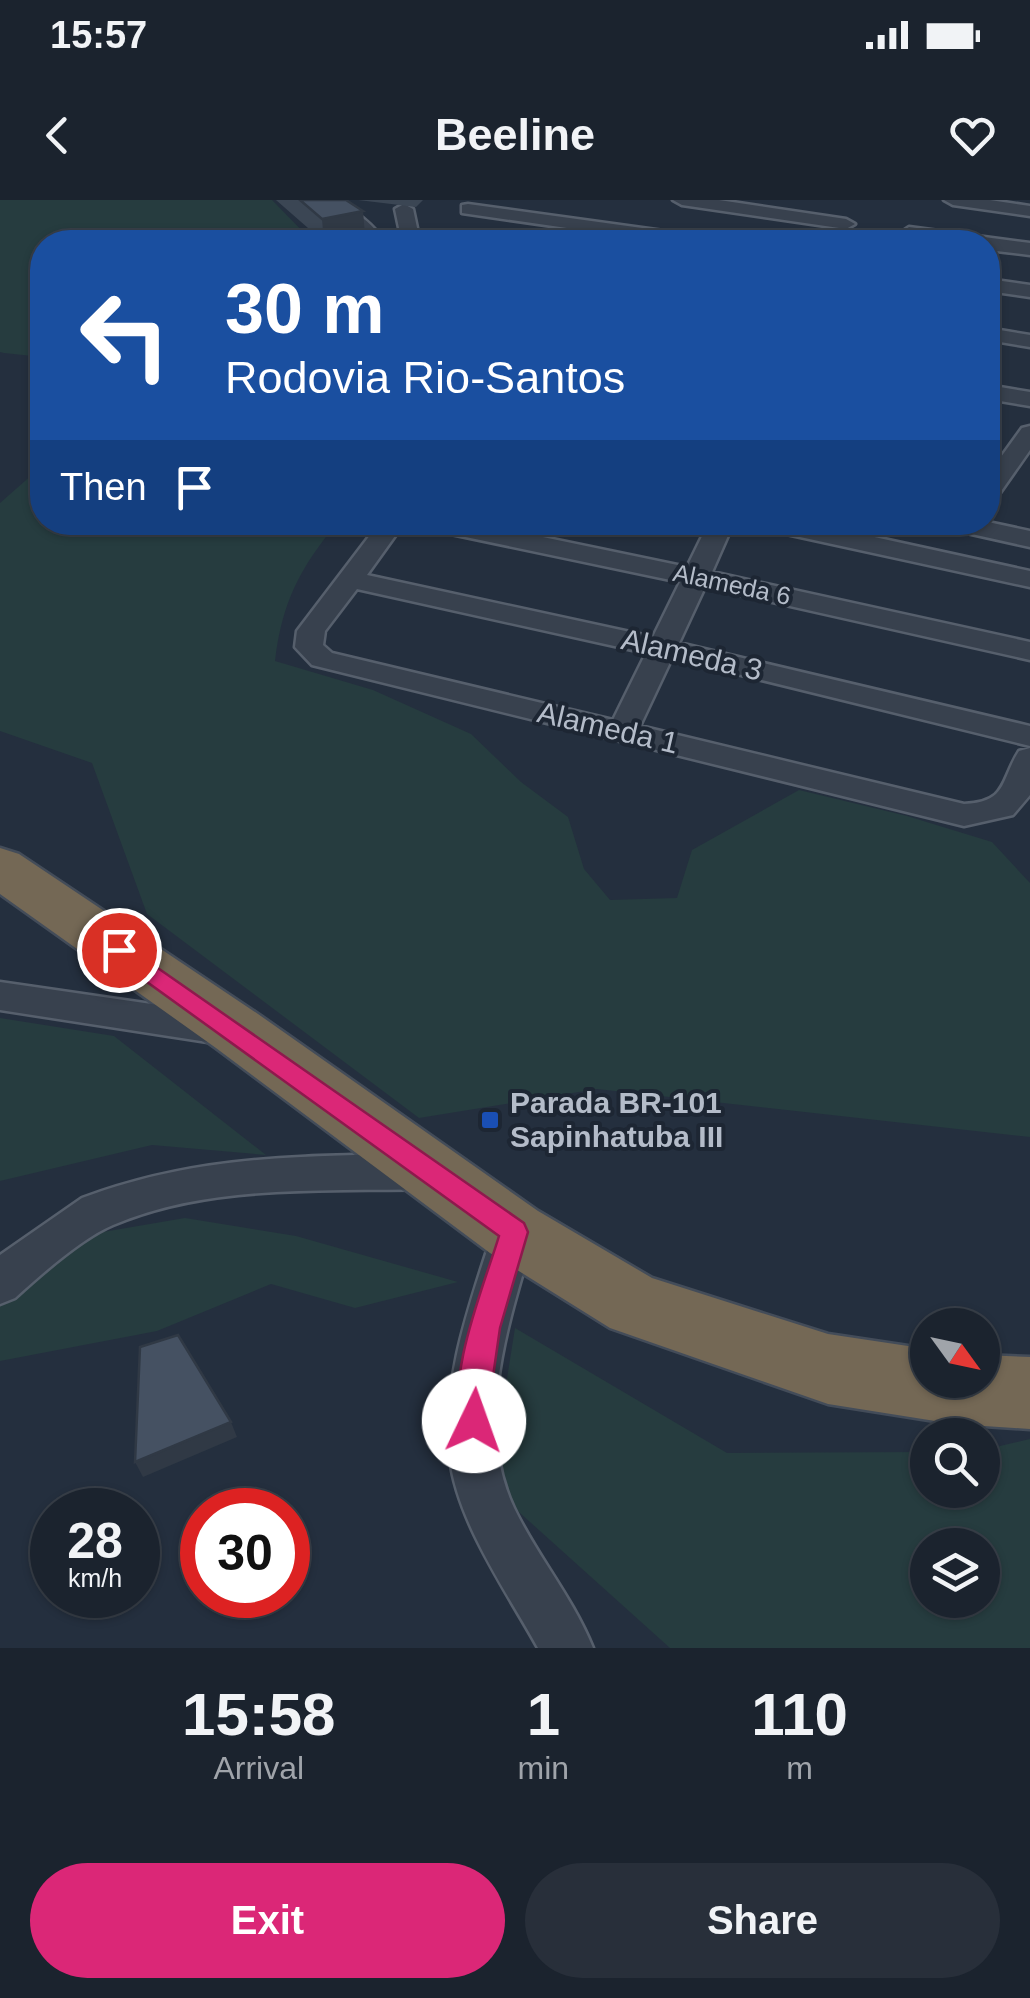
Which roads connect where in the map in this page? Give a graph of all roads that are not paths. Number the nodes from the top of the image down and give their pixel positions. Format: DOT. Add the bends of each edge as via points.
graph roads {
  1 [pos="323,200"];
  2 [pos="682,200"];
  3 [pos="953,200"];
  4 [pos="465,205"];
  5 [pos="404,209"];
  6 [pos="1030,210"];
  7 [pos="846,224"];
  8 [pos="366,230"];
  9 [pos="408,230"];
  10 [pos="486,230"];
  11 [pos="624,230"];
  12 [pos="1000,246"];
  13 [pos="1030,250"];
  14 [pos="1000,286"];
  15 [pos="1030,292"];
  16 [pos="1000,336"];
  17 [pos="1030,341"];
  18 [pos="1000,394"];
  19 [pos="1030,399"];
  20 [pos="1030,433"];
  21 [pos="1000,454"];
  22 [pos="1000,532"];
  23 [pos="385,535"];
  24 [pos="495,535"];
  25 [pos="717,535"];
  26 [pos="828,535"];
  27 [pos="1030,538"];
  28 [pos="699,577"];
  29 [pos="1030,579"];
  30 [pos="353,580"];
  31 [pos="664,648"];
  32 [pos="1030,651"];
  33 [pos="624,730"];
  34 [pos="1030,736"];
  35 [pos="1030,758"];
  36 [pos="0,868"];
  37 [pos="0,996"];
  38 [pos="238,1032"];
  39 [pos="430,1171"];
  40 [pos="514,1232"];
  41 [pos="0,1284"];
  42 [pos="1030,1393"];
  43 [pos="567,1648"];
  1 -- 8 [label="street"];
  2 -- 7 [label="street"];
  3 -- 6 [label="street"];
  4 -- 10 [label="street"];
  4 -- 11 [label="street"];
  5 -- 9 [label="street"];
  12 -- 13 [label="street"];
  14 -- 15 [label="street"];
  16 -- 17 [label="street"];
  18 -- 19 [label="street"];
  20 -- 21 [label="street"];
  22 -- 27 [label="street"];
  23 -- 30 [label="street, Alameda 1"];
  24 -- 28 [label="street, Alameda 6"];
  25 -- 28 [label="street"];
  26 -- 29 [label="street"];
  28 -- 31 [label="street"];
  28 -- 32 [label="street, Alameda 6"];
  30 -- 31 [label="street, Alameda 3"];
  30 -- 33 [label="street, Alameda 1" via="307,640 322,659"];
  31 -- 33 [label="street"];
  31 -- 34 [label="street, Alameda 3"];
  33 -- 35 [label="street, Alameda 1" via="964,816 999,812 1014,798"];
  36 -- 38 [label="highway"];
  37 -- 38 [label="street"];
  38 -- 39 [label="highway"];
  39 -- 40 [label="highway"];
  39 -- 41 [label="street" via="248,1176 178,1186 97,1211"];
  40 -- 42 [label="highway" via="634,1305 828,1369 954,1390"];
  40 -- 43 [label="street" via="475,1382 474,1460 492,1519"];
}
